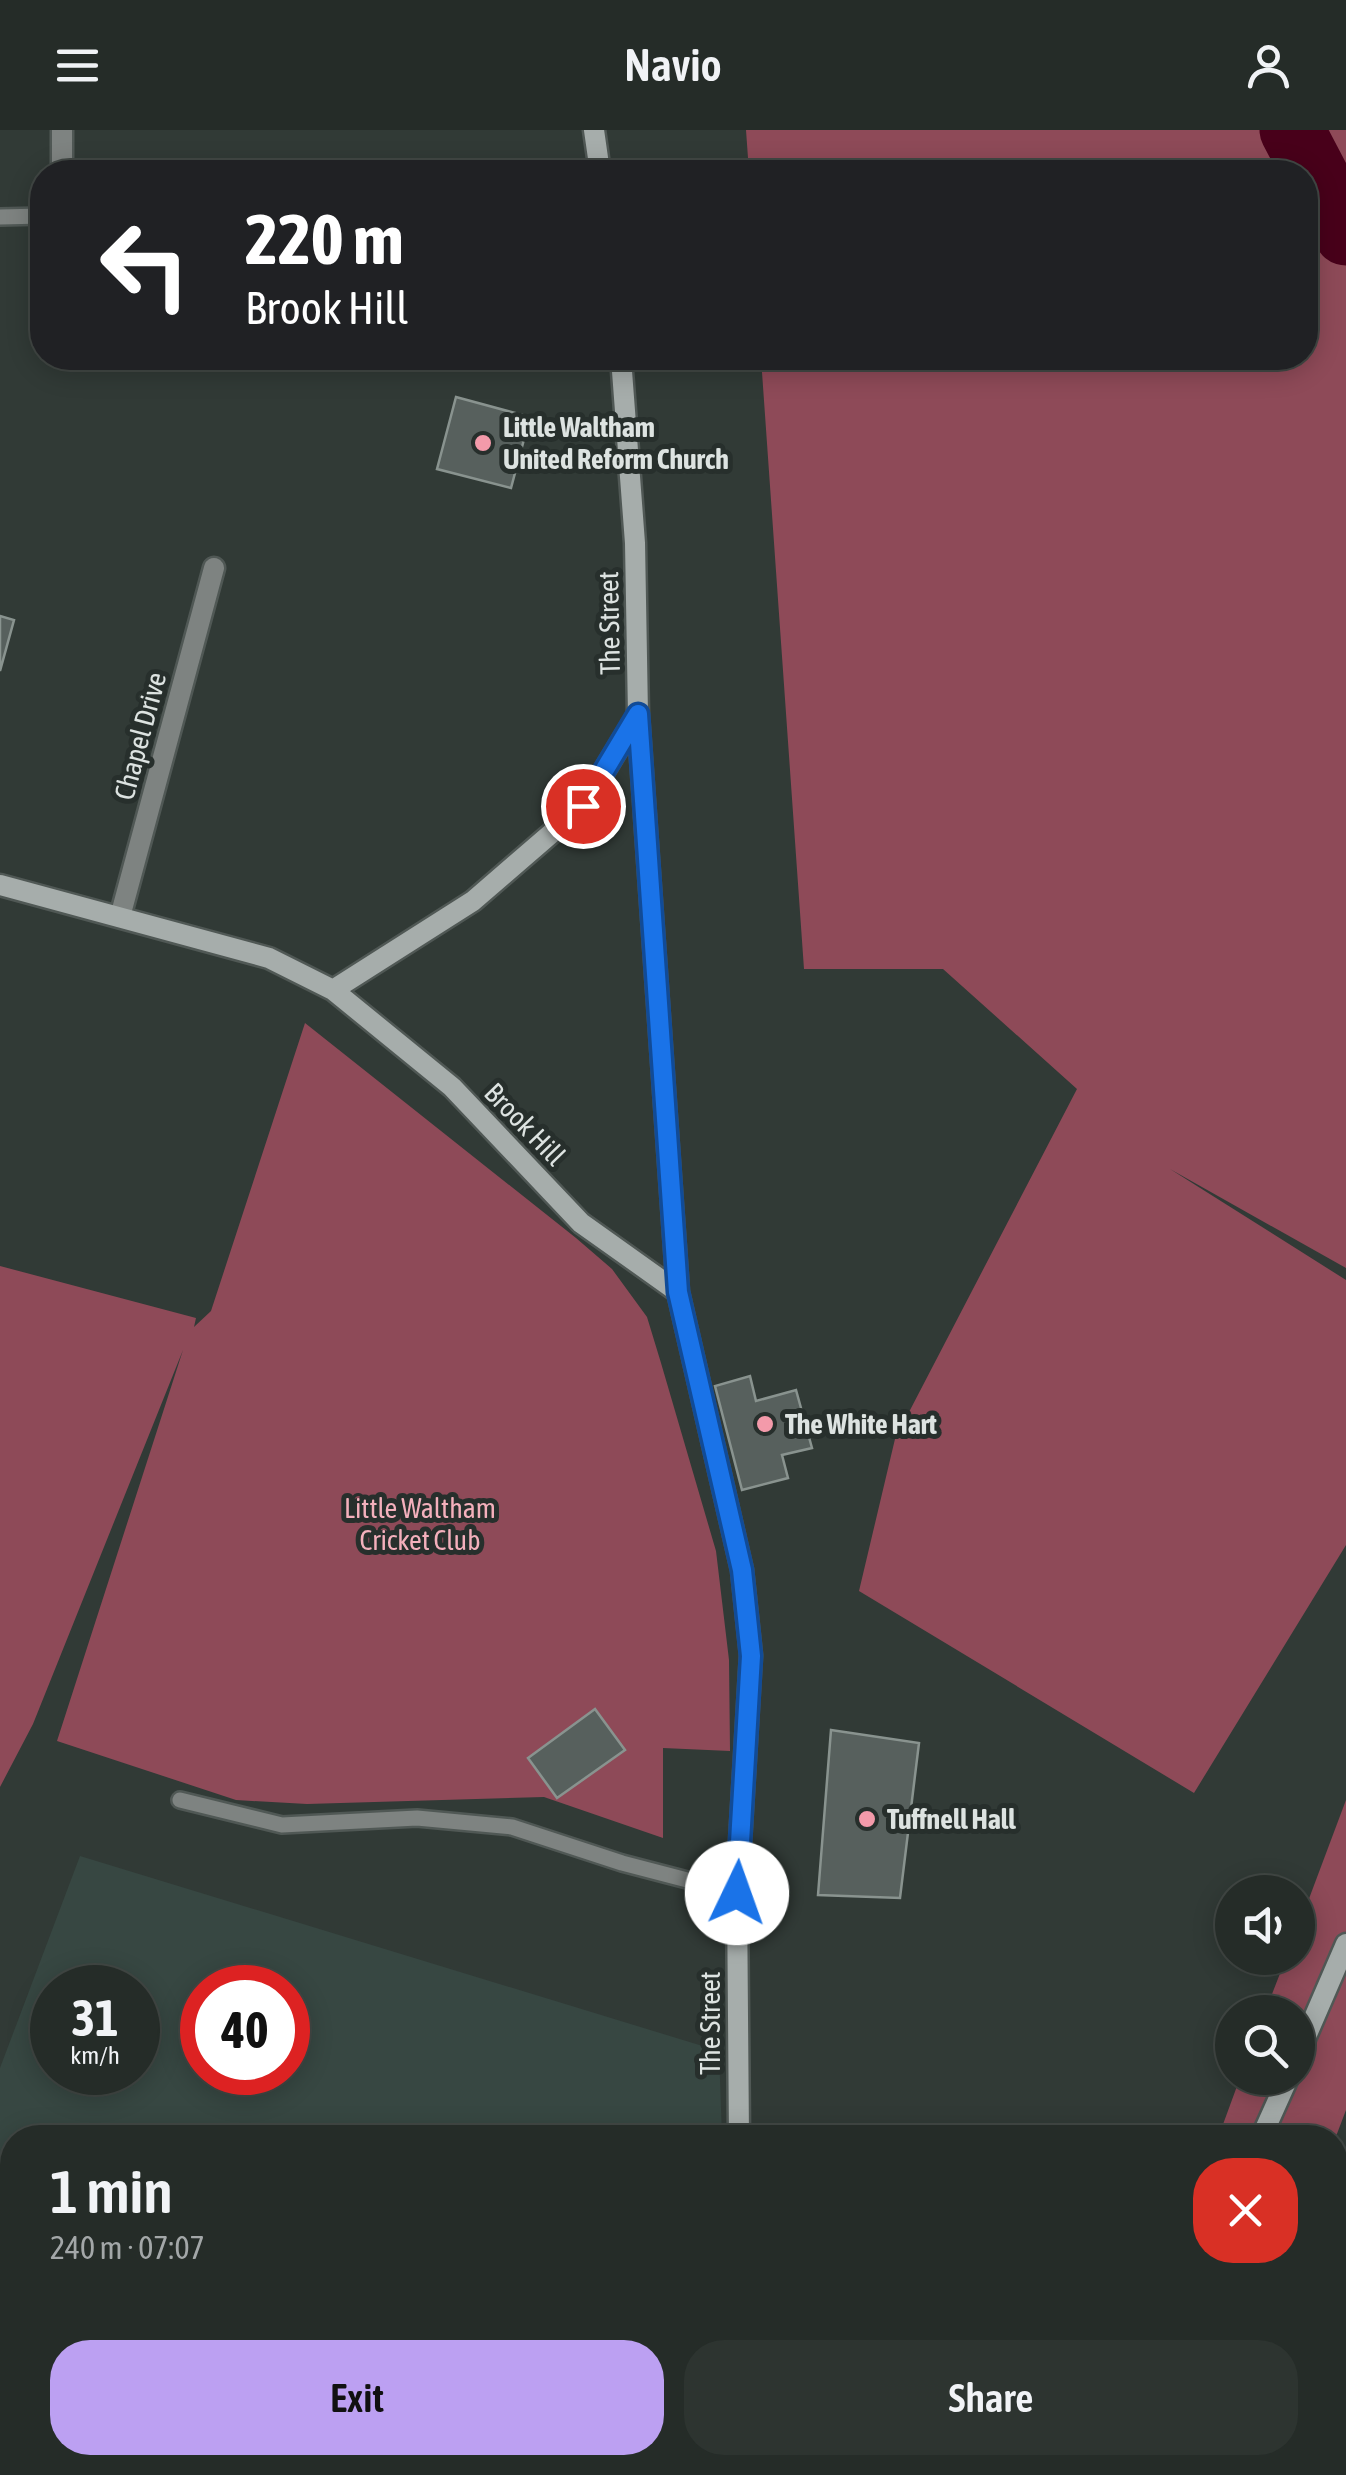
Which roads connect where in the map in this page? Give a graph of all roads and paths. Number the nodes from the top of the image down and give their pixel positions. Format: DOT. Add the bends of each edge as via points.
graph roads {
  1 [pos="62,130"];
  2 [pos="594,130"];
  3 [pos="62,160"];
  4 [pos="598,160"];
  5 [pos="0,216"];
  6 [pos="30,216"];
  7 [pos="622,370"];
  8 [pos="214,568"];
  9 [pos="638,714"];
  10 [pos="0,886"];
  11 [pos="120,917"];
  12 [pos="333,990"];
  13 [pos="678,1292"];
  14 [pos="180,1800"];
  15 [pos="737,1893"];
  16 [pos="1346,1944"];
  17 [pos="1315,2016"];
  18 [pos="1280,2095"];
  19 [pos="739,2125"];
  20 [pos="1267,2125"];
  1 -- 3 [label="street"];
  2 -- 4 [label="street"];
  5 -- 6 [label="lane"];
  7 -- 9 [label="street, The Street"];
  8 -- 11 [label="street, Chapel Drive"];
  9 -- 12 [label="street" via="583,806 473,901"];
  9 -- 13 [label="street, The Street"];
  10 -- 11 [label="street, Brook Hill"];
  11 -- 12 [label="street, Brook Hill" via="268,958"];
  12 -- 13 [label="street, Brook Hill" via="452,1087 582,1223"];
  13 -- 15 [label="street, The Street" via="746,1604 751,1656"];
  14 -- 15 [label="lane" via="282,1825 417,1818 512,1827"];
  15 -- 19 [label="street, The Street"];
  16 -- 17 [label="street"];
  18 -- 20 [label="street"];
}
